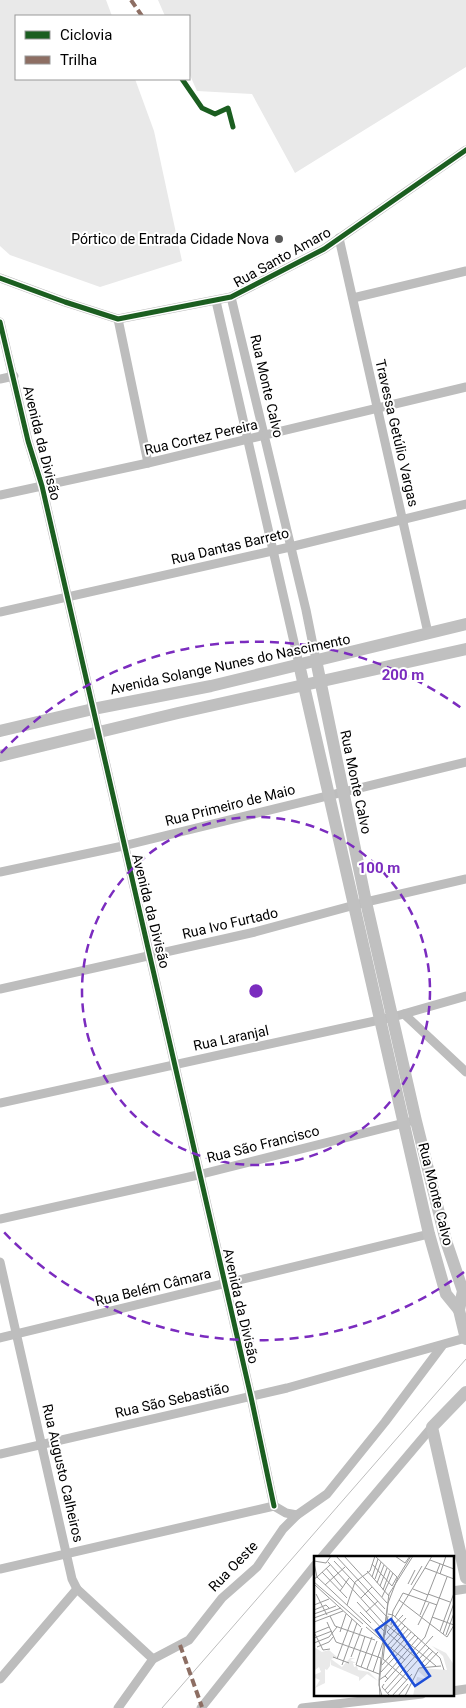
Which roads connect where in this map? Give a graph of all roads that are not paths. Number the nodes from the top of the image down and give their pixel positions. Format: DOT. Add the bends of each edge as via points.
graph roads {
  1 [pos="466,150"];
  2 [pos="339,238"];
  3 [pos="466,271"];
  4 [pos="0,278"];
  5 [pos="231,298"];
  6 [pos="353,298"];
  7 [pos="216,301"];
  8 [pos="118,319"];
  9 [pos="0,322"];
  10 [pos="14,376"];
  11 [pos="0,379"];
  12 [pos="466,387"];
  13 [pos="377,408"];
  14 [pos="263,436"];
  15 [pos="248,440"];
  16 [pos="148,463"];
  17 [pos="42,486"];
  18 [pos="0,495"];
  19 [pos="466,504"];
  20 [pos="403,520"];
  21 [pos="290,547"];
  22 [pos="274,550"];
  23 [pos="66,597"];
  24 [pos="0,612"];
  25 [pos="466,624"];
  26 [pos="428,633"];
  27 [pos="466,649"];
  28 [pos="316,660"];
  29 [pos="299,664"];
  30 [pos="320,682"];
  31 [pos="304,687"];
  32 [pos="93,709"];
  33 [pos="0,731"];
  34 [pos="98,733"];
  35 [pos="0,756"];
  36 [pos="466,762"];
  37 [pos="344,791"];
  38 [pos="329,794"];
  39 [pos="123,846"];
  40 [pos="0,872"];
  41 [pos="466,878"];
  42 [pos="360,904"];
  43 [pos="150,955"];
  44 [pos="0,989"];
  45 [pos="466,996"];
  46 [pos="398,1016"];
  47 [pos="380,1020"];
  48 [pos="174,1064"];
  49 [pos="466,1072"];
  50 [pos="0,1103"];
  51 [pos="410,1122"];
  52 [pos="198,1175"];
  53 [pos="0,1219"];
  54 [pos="429,1234"];
  55 [pos="0,1262"];
  56 [pos="225,1284"];
  57 [pos="462,1308"];
  58 [pos="18,1334"];
  59 [pos="0,1338"];
  60 [pos="466,1338"];
  61 [pos="442,1346"];
  62 [pos="466,1392"];
  63 [pos="251,1397"];
  64 [pos="432,1427"];
  65 [pos="42,1444"];
  66 [pos="0,1454"];
  67 [pos="274,1506"];
  68 [pos="297,1515"];
  69 [pos="66,1552"];
  70 [pos="323,1556"];
  71 [pos="314,1567"];
  72 [pos="0,1569"];
  73 [pos="466,1578"];
  74 [pos="77,1589"];
  75 [pos="153,1660"];
  76 [pos="0,1680"];
  77 [pos="408,1696"];
  78 [pos="335,1706"];
  79 [pos="118,1708"];
  80 [pos="202,1708"];
  81 [pos="302,1708"];
  1 -- 2 [label="street, Rua Santo Amaro"];
  2 -- 5 [label="street, Rua Santo Amaro"];
  2 -- 6 [label="street, Travessa Getúlio Vargas"];
  3 -- 6 [label="street"];
  4 -- 8 [label="street, Rua Santo Amaro"];
  5 -- 7 [label="street, Rua Santo Amaro"];
  5 -- 14 [label="street, Rua Monte Calvo"];
  6 -- 13 [label="street, Travessa Getúlio Vargas"];
  7 -- 8 [label="street, Rua Santo Amaro"];
  7 -- 15 [label="street, Rua Monte Calvo"];
  8 -- 16 [label="street"];
  9 -- 10 [label="street, Avenida da Divisão"];
  10 -- 11 [label="street"];
  10 -- 17 [label="street, Avenida da Divisão"];
  12 -- 13 [label="street, Rua Cortez Pereira"];
  13 -- 14 [label="street, Rua Cortez Pereira"];
  13 -- 20 [label="street, Travessa Getúlio Vargas"];
  14 -- 15 [label="street, Rua Cortez Pereira"];
  14 -- 21 [label="street, Rua Monte Calvo"];
  15 -- 16 [label="street, Rua Cortez Pereira"];
  15 -- 22 [label="street, Rua Monte Calvo"];
  16 -- 17 [label="street, Rua Cortez Pereira"];
  17 -- 18 [label="street, Rua Cortez Pereira"];
  17 -- 23 [label="street, Avenida da Divisão"];
  19 -- 20 [label="street, Rua Dantas Barreto"];
  20 -- 21 [label="street, Rua Dantas Barreto"];
  20 -- 26 [label="street, Travessa Getúlio Vargas"];
  21 -- 22 [label="street, Rua Dantas Barreto"];
  21 -- 28 [label="street, Rua Monte Calvo"];
  22 -- 23 [label="street, Rua Dantas Barreto"];
  22 -- 29 [label="street, Rua Monte Calvo"];
  23 -- 24 [label="street, Rua Dantas Barreto"];
  23 -- 32 [label="street, Avenida da Divisão"];
  25 -- 26 [label="main road, Avenida Solange Nunes do Nascimento"];
  26 -- 28 [label="main road, Avenida Solange Nunes do Nascimento"];
  27 -- 30 [label="main road"];
  28 -- 29 [label="main road, Avenida Solange Nunes do Nascimento"];
  28 -- 30 [label="main road, Rua Monte Calvo"];
  29 -- 31 [label="main road, Rua Monte Calvo"];
  29 -- 32 [label="main road, Avenida Solange Nunes do Nascimento" via="211,686"];
  30 -- 31 [label="main road"];
  30 -- 37 [label="main road, Rua Monte Calvo"];
  31 -- 34 [label="main road"];
  31 -- 38 [label="main road, Rua Monte Calvo"];
  32 -- 33 [label="main road, Avenida Solange Nunes do Nascimento"];
  32 -- 34 [label="street, Avenida da Divisão"];
  34 -- 35 [label="main road"];
  34 -- 39 [label="street, Avenida da Divisão"];
  36 -- 37 [label="street, Rua Primeiro de Maio"];
  37 -- 38 [label="street, Rua Primeiro de Maio"];
  37 -- 42 [label="main road, Rua Monte Calvo"];
  38 -- 39 [label="street, Rua Primeiro de Maio"];
  38 -- 42 [label="main road, Rua Monte Calvo"];
  39 -- 40 [label="street, Rua Primeiro de Maio"];
  39 -- 43 [label="street, Avenida da Divisão"];
  41 -- 42 [label="street, Rua Ivo Furtado"];
  42 -- 43 [label="street, Rua Ivo Furtado"];
  42 -- 46 [label="main road, Rua Monte Calvo"];
  42 -- 47 [label="main road, Rua Monte Calvo"];
  43 -- 44 [label="street, Rua Ivo Furtado"];
  43 -- 48 [label="street, Avenida da Divisão"];
  45 -- 46 [label="street, Rua Laranjal"];
  46 -- 47 [label="street, Rua Laranjal"];
  46 -- 49 [label="street"];
  46 -- 51 [label="main road, Rua Monte Calvo"];
  47 -- 48 [label="street, Rua Laranjal"];
  47 -- 51 [label="main road, Rua Monte Calvo"];
  48 -- 50 [label="street, Rua Laranjal"];
  48 -- 52 [label="street, Avenida da Divisão"];
  51 -- 52 [label="street, Rua São Francisco"];
  51 -- 54 [label="main road, Rua Monte Calvo"];
  51 -- 57 [label="main road, Rua Monte Calvo" via="463,1291"];
  52 -- 53 [label="street, Rua São Francisco"];
  52 -- 56 [label="street, Avenida da Divisão"];
  54 -- 56 [label="street, Rua Belém Câmara"];
  54 -- 57 [label="main road, Rua Monte Calvo" via="446,1294"];
  55 -- 58 [label="street, Rua Augusto Calheiros"];
  56 -- 58 [label="street, Rua Belém Câmara"];
  56 -- 63 [label="street, Avenida da Divisão"];
  57 -- 60 [label="main road"];
  58 -- 59 [label="street, Rua Belém Câmara"];
  58 -- 65 [label="street, Rua Augusto Calheiros"];
  60 -- 61 [label="street, Rua São Sebastião"];
  61 -- 63 [label="street, Rua São Sebastião"];
  61 -- 68 [label="street, Rua Oeste" via="327,1494"];
  62 -- 64 [label="main road"];
  63 -- 65 [label="street, Rua São Sebastião"];
  63 -- 67 [label="street, Avenida da Divisão"];
  64 -- 70 [label="street"];
  64 -- 73 [label="main road"];
  65 -- 66 [label="street, Rua São Sebastião"];
  65 -- 69 [label="street, Rua Augusto Calheiros"];
  67 -- 68 [label="street"];
  67 -- 69 [label="street"];
  68 -- 75 [label="street, Rua Oeste" via="283,1529 257,1567 222,1598 195,1633 183,1644"];
  69 -- 72 [label="street"];
  69 -- 74 [label="street, Rua Augusto Calheiros"];
  71 -- 80 [label="street"];
  74 -- 75 [label="street"];
  74 -- 76 [label="street"];
  75 -- 79 [label="street, Rua Oeste"];
  77 -- 78 [label="street"];
  78 -- 81 [label="street"];
}
